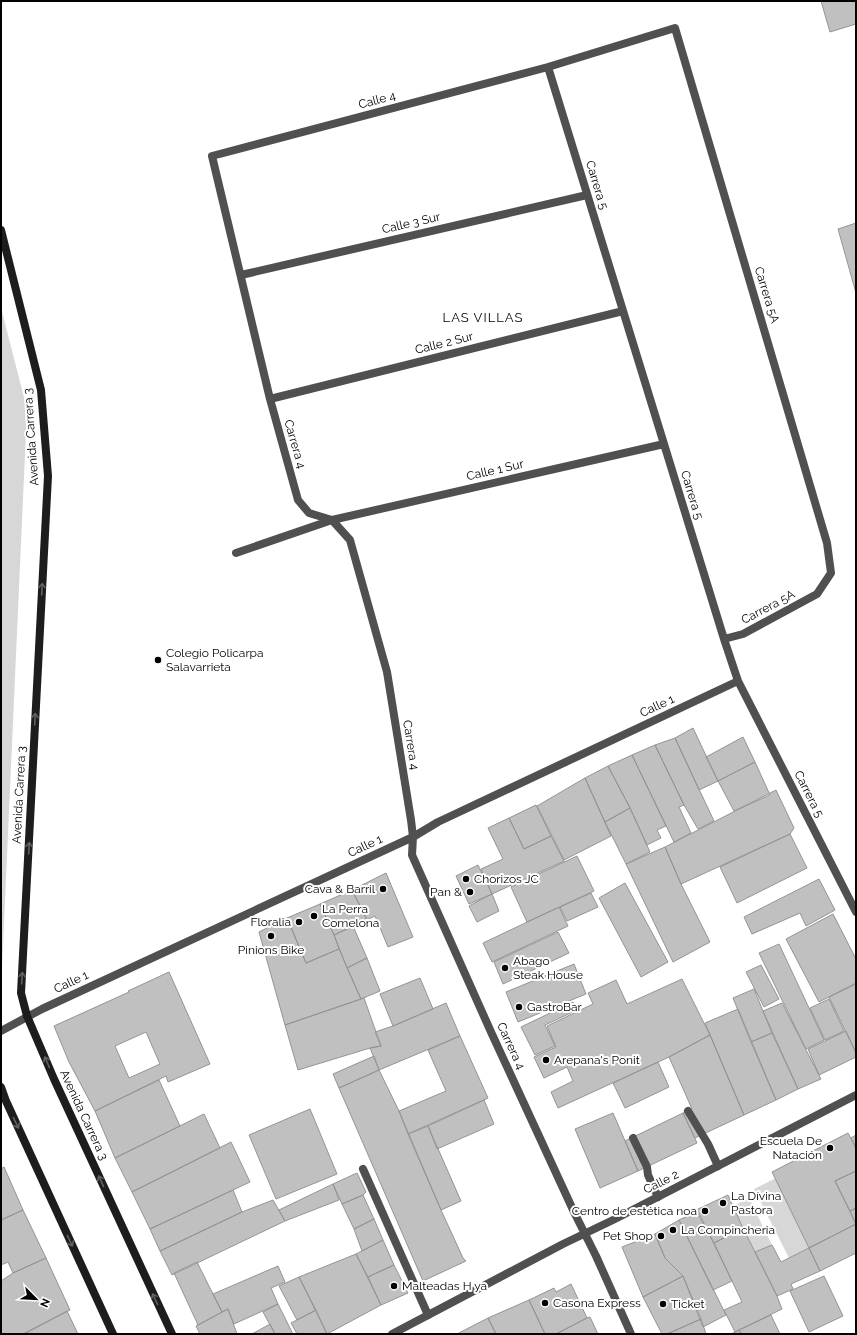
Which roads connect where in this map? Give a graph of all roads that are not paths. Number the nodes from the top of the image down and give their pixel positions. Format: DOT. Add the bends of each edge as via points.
graph roads {
  1 [pos="548,67"];
  2 [pos="212,156"];
  3 [pos="587,195"];
  4 [pos="1,230"];
  5 [pos="241,275"];
  6 [pos="623,311"];
  7 [pos="270,399"];
  8 [pos="664,444"];
  9 [pos="332,520"];
  10 [pos="236,553"];
  11 [pos="724,639"];
  12 [pos="738,681"];
  13 [pos="413,837"];
  14 [pos="856,912"];
  15 [pos="27,1016"];
  16 [pos="1,1031"];
  17 [pos="1,1087"];
  18 [pos="856,1095"];
  19 [pos="688,1110"];
  20 [pos="633,1138"];
  21 [pos="718,1166"];
  22 [pos="363,1169"];
  23 [pos="658,1197"];
  24 [pos="585,1234"];
  25 [pos="428,1315"];
  26 [pos="112,1334"];
  27 [pos="172,1334"];
  28 [pos="392,1334"];
  29 [pos="631,1334"];
  1 -- 2 [label="street, Calle 4"];
  1 -- 3 [label="street, Carrera 5"];
  1 -- 11 [label="street, Carrera 5A" via="675,28 828,542 830,573 817,594 743,634"];
  2 -- 5 [label="street, Carrera 4"];
  3 -- 5 [label="street, Calle 3 Sur"];
  3 -- 6 [label="street, Carrera 5"];
  15 -- 4 [label="main road, Avenida Carrera 3, one-way" via="21,993 48,476 41,390"];
  5 -- 7 [label="street, Carrera 4"];
  6 -- 7 [label="street, Calle 2 Sur"];
  6 -- 8 [label="street, Carrera 5"];
  7 -- 9 [label="street, Carrera 4" via="298,500 309,513"];
  8 -- 9 [label="street, Calle 1 Sur"];
  8 -- 11 [label="street, Carrera 5"];
  9 -- 10 [label="street, Calle 1 Sur"];
  9 -- 13 [label="street, Carrera 4" via="350,540 387,672"];
  11 -- 12 [label="street, Carrera 5"];
  12 -- 13 [label="street, Calle 1" via="432,825"];
  12 -- 14 [label="street, Carrera 5"];
  13 -- 15 [label="street, Calle 1"];
  13 -- 24 [label="street, Carrera 4" via="412,855"];
  15 -- 16 [label="street, Calle 1"];
  27 -- 15 [label="main road, Avenida Carrera 3, one-way"];
  17 -- 26 [label="main road, one-way"];
  18 -- 21 [label="street, Calle 2"];
  19 -- 21 [label="street"];
  20 -- 23 [label="street"];
  21 -- 23 [label="street, Calle 2"];
  22 -- 25 [label="street"];
  23 -- 24 [label="street, Calle 2"];
  24 -- 25 [label="street, Calle 2"];
  24 -- 29 [label="street, Carrera 4"];
  25 -- 28 [label="street, Calle 2"];
}
